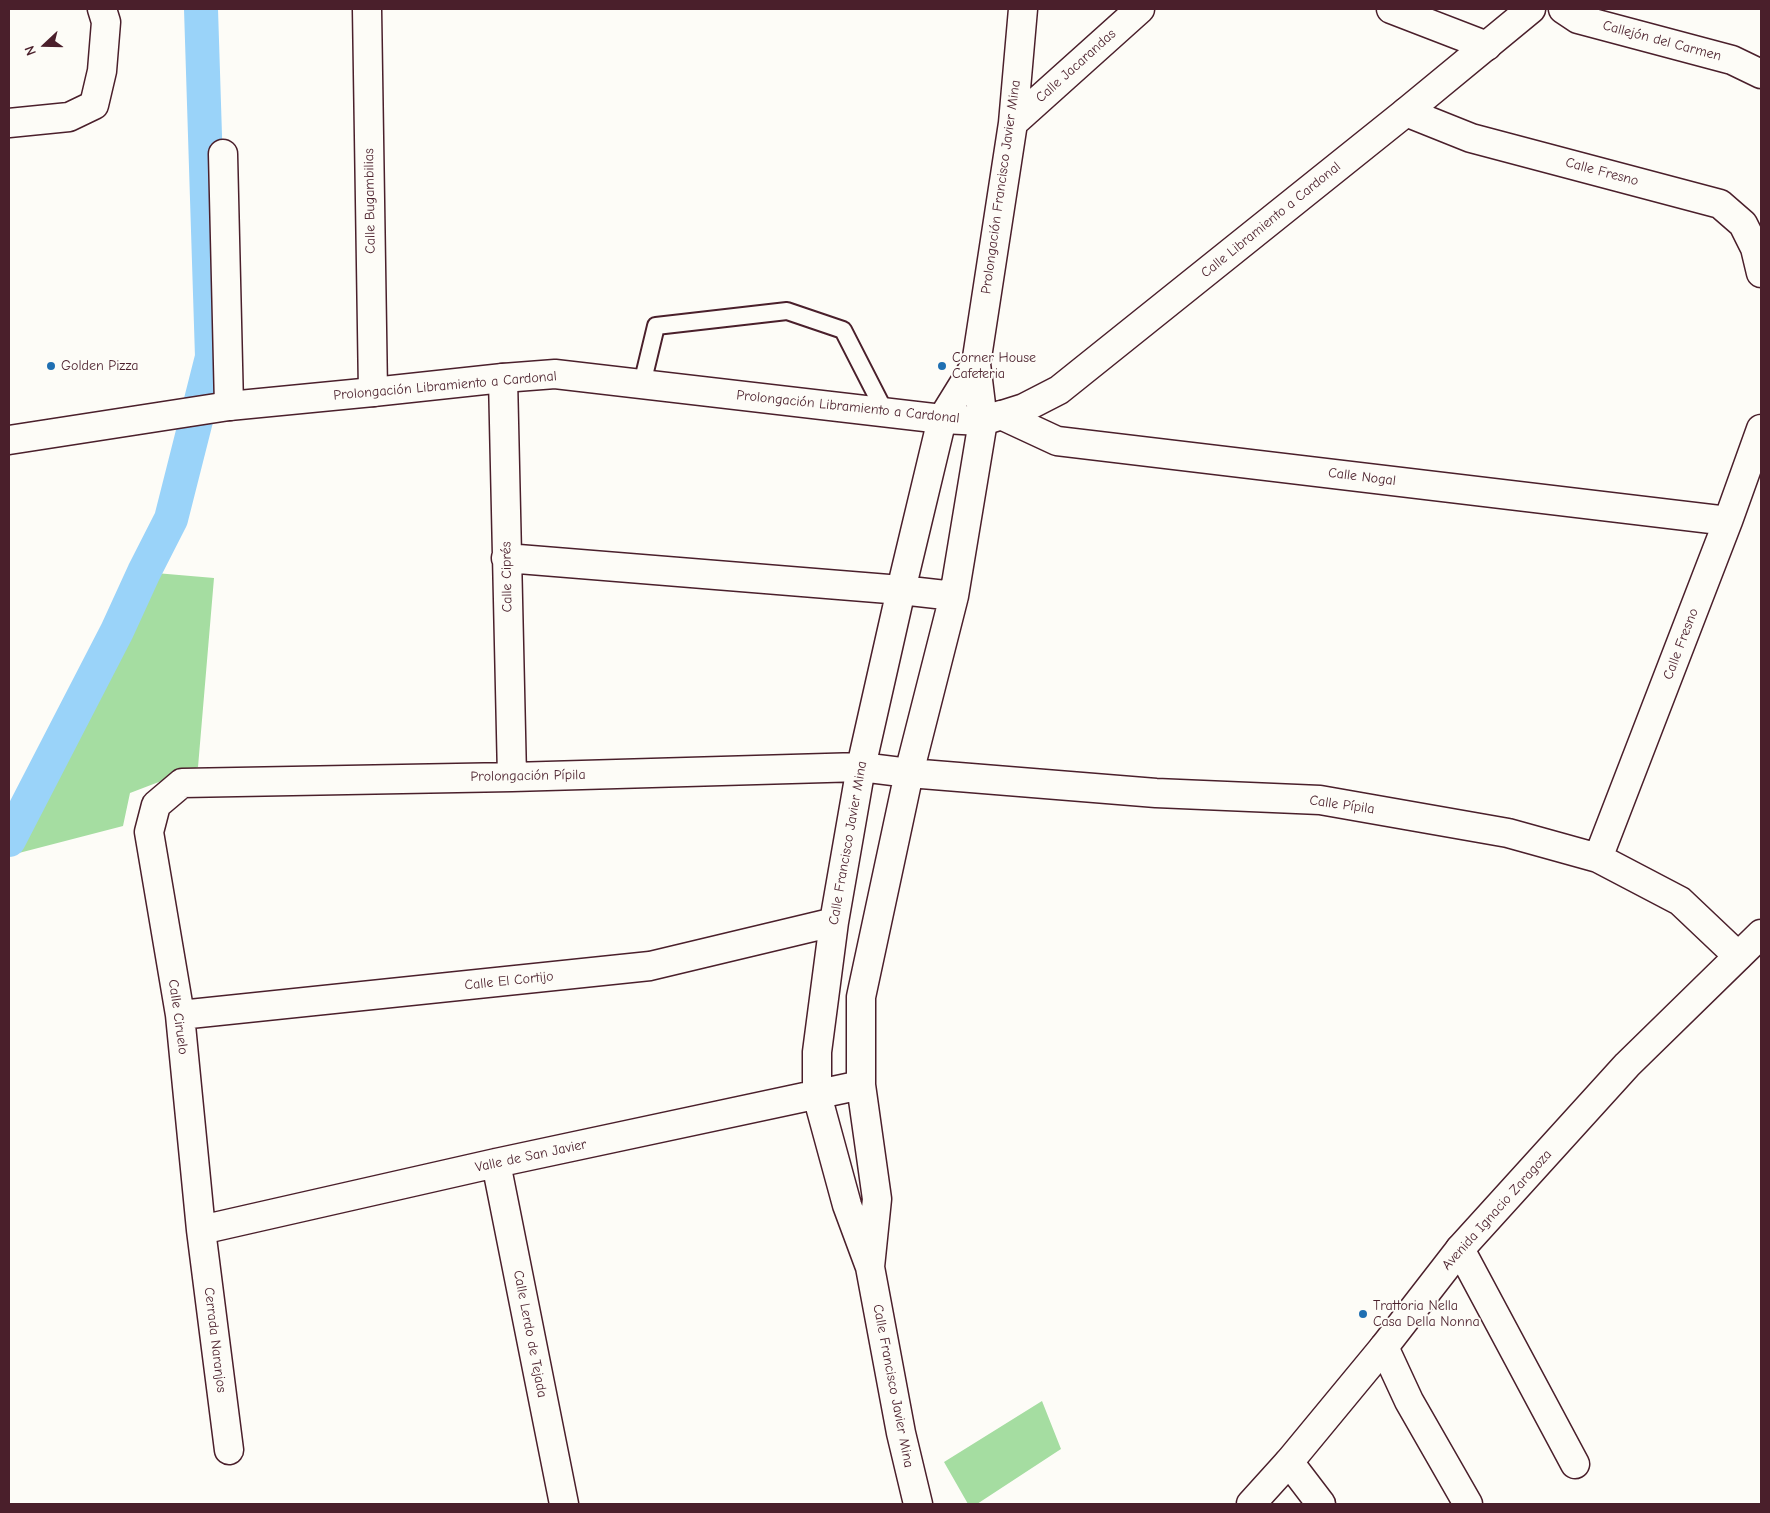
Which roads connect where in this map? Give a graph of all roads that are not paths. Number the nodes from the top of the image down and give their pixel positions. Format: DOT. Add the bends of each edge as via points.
graph roads {
  1 [pos="102,9"];
  2 [pos="367,9"];
  3 [pos="1023,9"];
  4 [pos="1140,9"];
  5 [pos="1391,9"];
  6 [pos="1532,9"];
  7 [pos="1563,9"];
  8 [pos="1487,46"];
  9 [pos="1761,74"];
  10 [pos="1406,112"];
  11 [pos="9,124"];
  12 [pos="1013,124"];
  13 [pos="223,154"];
  14 [pos="1761,273"];
  15 [pos="976,364"];
  16 [pos="503,378"];
  17 [pos="642,384"];
  18 [pos="373,392"];
  19 [pos="217,407"];
  20 [pos="885,412"];
  21 [pos="992,418"];
  22 [pos="942,419"];
  23 [pos="1761,429"];
  24 [pos="9,440"];
  25 [pos="1728,521"];
  26 [pos="506,558"];
  27 [pos="901,590"];
  28 [pos="954,596"];
  29 [pos="861,767"];
  30 [pos="909,772"];
  31 [pos="512,777"];
  32 [pos="156,805"];
  33 [pos="1598,858"];
  34 [pos="834,922"];
  35 [pos="1761,934"];
  36 [pos="1738,956"];
  37 [pos="180,1015"];
  38 [pos="861,1085"];
  39 [pos="817,1095"];
  40 [pos="496,1163"];
  41 [pos="201,1230"];
  42 [pos="1460,1249"];
  43 [pos="870,1268"];
  44 [pos="1384,1347"];
  45 [pos="229,1450"];
  46 [pos="1289,1462"];
  47 [pos="1575,1464"];
  48 [pos="564,1504"];
  49 [pos="918,1504"];
  50 [pos="1251,1504"];
  51 [pos="1321,1504"];
  52 [pos="1468,1504"];
  1 -- 11 [label="street" via="106,22 104,52 94,105 69,117"];
  2 -- 18 [label="street, Calle Bugambilias"];
  3 -- 12 [label="street, Prolongación Francisco Javier Mina"];
  4 -- 12 [label="street, Calle Jacarandas"];
  5 -- 8 [label="street"];
  6 -- 8 [label="street, Calle Libramiento a Cardonal"];
  7 -- 9 [label="street, Callejón del Carmen" via="1578,19 1732,60"];
  8 -- 10 [label="street, Calle Libramiento a Cardonal"];
  10 -- 14 [label="street, Calle Fresno" via="1472,138 1720,204 1743,224 1755,248"];
  10 -- 21 [label="street, Calle Libramiento a Cardonal" via="1059,390 1024,408"];
  12 -- 15 [label="street, Prolongación Francisco Javier Mina"];
  13 -- 19 [label="street"];
  15 -- 21 [label="street, Prolongación Francisco Javier Mina"];
  15 -- 22 [label="street, Prolongación Francisco Javier Mina"];
  16 -- 17 [label="street, Prolongación Libramiento a Cardonal" via="555,374"];
  16 -- 18 [label="street, Prolongación Libramiento a Cardonal"];
  16 -- 26 [label="street, Calle Ciprés"];
  17 -- 20 [label="street, Prolongación Libramiento a Cardonal"];
  17 -- 20 [label="lane" via="656,326 787,311 844,330"];
  18 -- 19 [label="street, Prolongación Libramiento a Cardonal"];
  19 -- 24 [label="street, Prolongación Libramiento a Cardonal"];
  20 -- 22 [label="street, Prolongación Libramiento a Cardonal"];
  21 -- 22 [label="street, Prolongación Libramiento a Cardonal"];
  21 -- 25 [label="street, Calle Nogal" via="1057,441"];
  21 -- 28 [label="street, Calle Francisco Javier Mina"];
  22 -- 27 [label="street, Calle Francisco Javier Mina"];
  23 -- 25 [label="street, Calle Fresno"];
  25 -- 33 [label="street, Calle Fresno"];
  26 -- 27 [label="street"];
  26 -- 31 [label="street, Calle Ciprés"];
  27 -- 28 [label="street"];
  27 -- 29 [label="street, Calle Francisco Javier Mina"];
  28 -- 30 [label="street, Calle Francisco Javier Mina"];
  29 -- 30 [label="street, Prolongación Pípila"];
  29 -- 31 [label="street, Prolongación Pípila"];
  29 -- 34 [label="street, Calle Francisco Javier Mina"];
  30 -- 33 [label="street, Calle Pípila" via="1156,793 1320,800 1508,833"];
  30 -- 38 [label="street, Calle Francisco Javier Mina" via="861,997"];
  31 -- 32 [label="street, Prolongación Pípila" via="182,783"];
  32 -- 37 [label="street, Calle Ciruelo" via="149,832"];
  33 -- 36 [label="street, Calle Pípila" via="1680,901"];
  34 -- 37 [label="street, Calle El Cortijo" via="650,966"];
  34 -- 39 [label="street, Calle Francisco Javier Mina" via="817,1052"];
  35 -- 36 [label="street, Avenida Ignacio Zaragoza"];
  36 -- 42 [label="street, Avenida Ignacio Zaragoza" via="1627,1065"];
  37 -- 41 [label="street, Calle Ciruelo"];
  38 -- 39 [label="street, Valle de San Javier"];
  38 -- 43 [label="street, Calle Francisco Javier Mina" via="877,1200"];
  39 -- 40 [label="street, Valle de San Javier"];
  39 -- 43 [label="street, Calle Francisco Javier Mina" via="847,1205"];
  40 -- 41 [label="street, Valle de San Javier"];
  40 -- 48 [label="street, Calle Lerdo de Tejada"];
  41 -- 45 [label="street, Cerrada Naranjos"];
  42 -- 44 [label="street, Avenida Ignacio Zaragoza"];
  42 -- 47 [label="street"];
  43 -- 49 [label="street, Calle Francisco Javier Mina" via="901,1433"];
  44 -- 46 [label="street, Avenida Ignacio Zaragoza"];
  44 -- 52 [label="street" via="1409,1401"];
  46 -- 50 [label="street, Avenida Ignacio Zaragoza"];
  46 -- 51 [label="street"];
}
